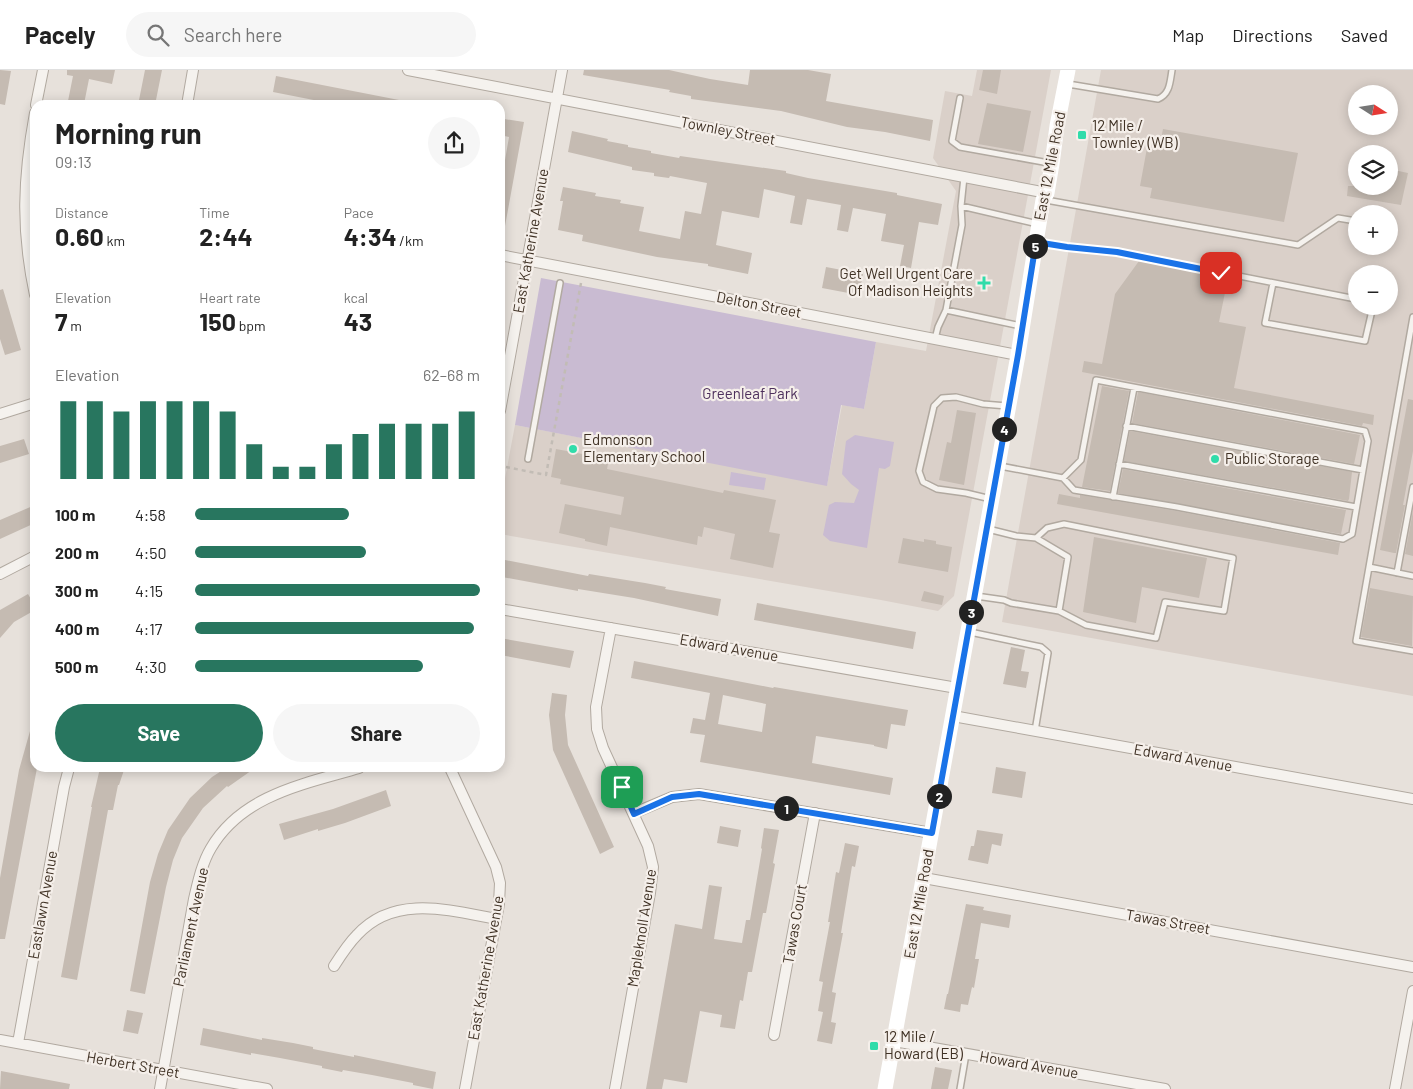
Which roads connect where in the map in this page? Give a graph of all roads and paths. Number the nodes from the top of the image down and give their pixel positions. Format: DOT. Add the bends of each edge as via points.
graph roads {
  1 [pos="43,70"];
  2 [pos="193,70"];
  3 [pos="408,70"];
  4 [pos="562,70"];
  5 [pos="1172,70"];
  6 [pos="1067,77"];
  7 [pos="556,98"];
  8 [pos="960,98"];
  9 [pos="37,100"];
  10 [pos="188,100"];
  11 [pos="30,147"];
  12 [pos="1052,164"];
  13 [pos="964,177"];
  14 [pos="1045,196"];
  15 [pos="961,206"];
  16 [pos="1348,220"];
  17 [pos="1039,224"];
  18 [pos="1036,242"];
  19 [pos="505,256"];
  20 [pos="527,261"];
  21 [pos="30,273"];
  22 [pos="560,283"];
  23 [pos="581,283"];
  24 [pos="1273,283"];
  25 [pos="1348,297"];
  26 [pos="946,310"];
  27 [pos="1371,315"];
  28 [pos="1413,317"];
  29 [pos="1022,326"];
  30 [pos="935,339"];
  31 [pos="1018,355"];
  32 [pos="1406,356"];
  33 [pos="1413,357"];
  34 [pos="505,383"];
  35 [pos="1134,388"];
  36 [pos="30,405"];
  37 [pos="1008,406"];
  38 [pos="0,414"];
  39 [pos="1126,426"];
  40 [pos="528,459"];
  41 [pos="1119,464"];
  42 [pos="998,465"];
  43 [pos="506,467"];
  44 [pos="1363,470"];
  45 [pos="1063,478"];
  46 [pos="1413,487"];
  47 [pos="1113,497"];
  48 [pos="991,499"];
  49 [pos="1356,507"];
  50 [pos="986,529"];
  51 [pos="1036,538"];
  52 [pos="30,559"];
  53 [pos="1369,567"];
  54 [pos="1397,572"];
  55 [pos="0,574"];
  56 [pos="1413,576"];
  57 [pos="974,596"];
  58 [pos="505,610"];
  59 [pos="1058,611"];
  60 [pos="611,628"];
  61 [pos="967,632"];
  62 [pos="1413,651"];
  63 [pos="957,688"];
  64 [pos="953,716"];
  65 [pos="1035,731"];
  66 [pos="68,772"];
  67 [pos="346,772"];
  68 [pos="452,772"];
  69 [pos="1413,799"];
  70 [pos="816,813"];
  71 [pos="634,814"];
  72 [pos="932,833"];
  73 [pos="924,878"];
  74 [pos="496,919"];
  75 [pos="334,966"];
  76 [pos="1413,966"];
  77 [pos="1413,991"];
  78 [pos="774,1035"];
  79 [pos="0,1040"];
  80 [pos="894,1041"];
  81 [pos="18,1043"];
  82 [pos="966,1053"];
  83 [pos="163,1070"];
  84 [pos="160,1089"];
  85 [pos="266,1089"];
  86 [pos="465,1089"];
  87 [pos="615,1089"];
  88 [pos="885,1089"];
  89 [pos="960,1089"];
  90 [pos="1165,1089"];
  91 [pos="1396,1089"];
  1 -- 9 [label="street"];
  2 -- 10 [label="street"];
  3 -- 7 [label="street, Townley Street"];
  4 -- 7 [label="street, East Katherine Avenue"];
  5 -- 6 [label="lane" via="1169,88 1165,96 1158,99"];
  6 -- 12 [label="main road, East 12 Mile Road"];
  7 -- 13 [label="street, Townley Street"];
  7 -- 20 [label="street, East Katherine Avenue"];
  8 -- 12 [label="lane" via="952,141 960,148"];
  11 -- 21 [label="street" via="24,203"];
  12 -- 14 [label="main road, East 12 Mile Road"];
  13 -- 14 [label="street, Townley Street"];
  13 -- 15 [label="lane"];
  14 -- 16 [label="lane" via="1298,245 1338,218"];
  14 -- 17 [label="main road, East 12 Mile Road"];
  15 -- 17 [label="lane"];
  15 -- 26 [label="lane" via="962,225"];
  17 -- 18 [label="main road, East 12 Mile Road"];
  18 -- 24 [label="lane" via="1117,252"];
  18 -- 29 [label="main road, East 12 Mile Road"];
  19 -- 20 [label="street, Delton Street"];
  20 -- 30 [label="street, Delton Street"];
  20 -- 34 [label="street, East Katherine Avenue"];
  22 -- 40 [label="lane"];
  23 -- 43 [label="path" via="546,475"];
  24 -- 25 [label="lane"];
  24 -- 27 [label="lane" via="1266,322 1366,340"];
  26 -- 29 [label="lane"];
  26 -- 30 [label="lane"];
  28 -- 32 [label="lane"];
  29 -- 31 [label="main road, East 12 Mile Road"];
  30 -- 31 [label="street, Delton Street"];
  31 -- 37 [label="main road, East 12 Mile Road"];
  32 -- 33 [label="lane"];
  32 -- 53 [label="lane"];
  35 -- 39 [label="lane"];
  35 -- 44 [label="lane" via="1365,431 1368,441"];
  35 -- 45 [label="lane" via="1096,380 1081,460"];
  36 -- 38 [label="street"];
  37 -- 42 [label="main road, East 12 Mile Road"];
  37 -- 48 [label="lane" via="956,397 942,398 934,406 919,471 924,482 937,489"];
  39 -- 41 [label="lane"];
  39 -- 44 [label="lane"];
  41 -- 47 [label="lane"];
  41 -- 49 [label="lane"];
  42 -- 45 [label="lane"];
  42 -- 48 [label="main road, East 12 Mile Road"];
  44 -- 49 [label="lane"];
  45 -- 47 [label="lane" via="1074,490"];
  46 -- 54 [label="lane"];
  47 -- 49 [label="lane" via="1343,538 1352,534"];
  48 -- 50 [label="main road, East 12 Mile Road"];
  50 -- 51 [label="lane"];
  50 -- 57 [label="main road, East 12 Mile Road"];
  51 -- 59 [label="lane" via="1068,557"];
  51 -- 59 [label="lane" via="1048,528 1064,524 1233,558 1224,611 1165,602 1156,638 1086,625"];
  52 -- 55 [label="street"];
  53 -- 54 [label="lane"];
  53 -- 62 [label="lane" via="1356,641"];
  54 -- 56 [label="lane"];
  57 -- 59 [label="lane"];
  57 -- 61 [label="main road, East 12 Mile Road"];
  58 -- 60 [label="street, Edward Avenue"];
  60 -- 63 [label="street, Edward Avenue"];
  60 -- 71 [label="street, Mapleknoll Avenue" via="596,720 604,748"];
  61 -- 63 [label="main road, East 12 Mile Road"];
  61 -- 65 [label="lane" via="1041,647 1048,653"];
  63 -- 64 [label="main road, East 12 Mile Road"];
  64 -- 65 [label="street, Edward Avenue"];
  64 -- 72 [label="main road, East 12 Mile Road"];
  65 -- 69 [label="street, Edward Avenue"];
  66 -- 81 [label="street, Eastlawn Avenue"];
  67 -- 83 [label="street, Parliament Avenue" via="263,800 236,817 210,850 194,899"];
  68 -- 74 [label="street, East Katherine Avenue" via="496,868 500,883"];
  70 -- 71 [label="street" via="699,794 672,797"];
  70 -- 72 [label="street"];
  70 -- 78 [label="street, Tawas Court"];
  71 -- 87 [label="street, Mapleknoll Avenue" via="652,857 652,878"];
  72 -- 73 [label="main road, East 12 Mile Road"];
  73 -- 76 [label="street, Tawas Street"];
  73 -- 80 [label="main road, East 12 Mile Road"];
  74 -- 75 [label="street" via="425,907 394,912 358,934"];
  74 -- 86 [label="street, East Katherine Avenue"];
  77 -- 91 [label="street"];
  79 -- 81 [label="street, Herbert Street"];
  80 -- 82 [label="street, Howard Avenue"];
  80 -- 88 [label="main road, East 12 Mile Road"];
  81 -- 83 [label="street, Herbert Street"];
  82 -- 89 [label="lane"];
  82 -- 90 [label="street, Howard Avenue"];
  83 -- 84 [label="street, Parliament Avenue"];
  83 -- 85 [label="street, Herbert Street"];
}
